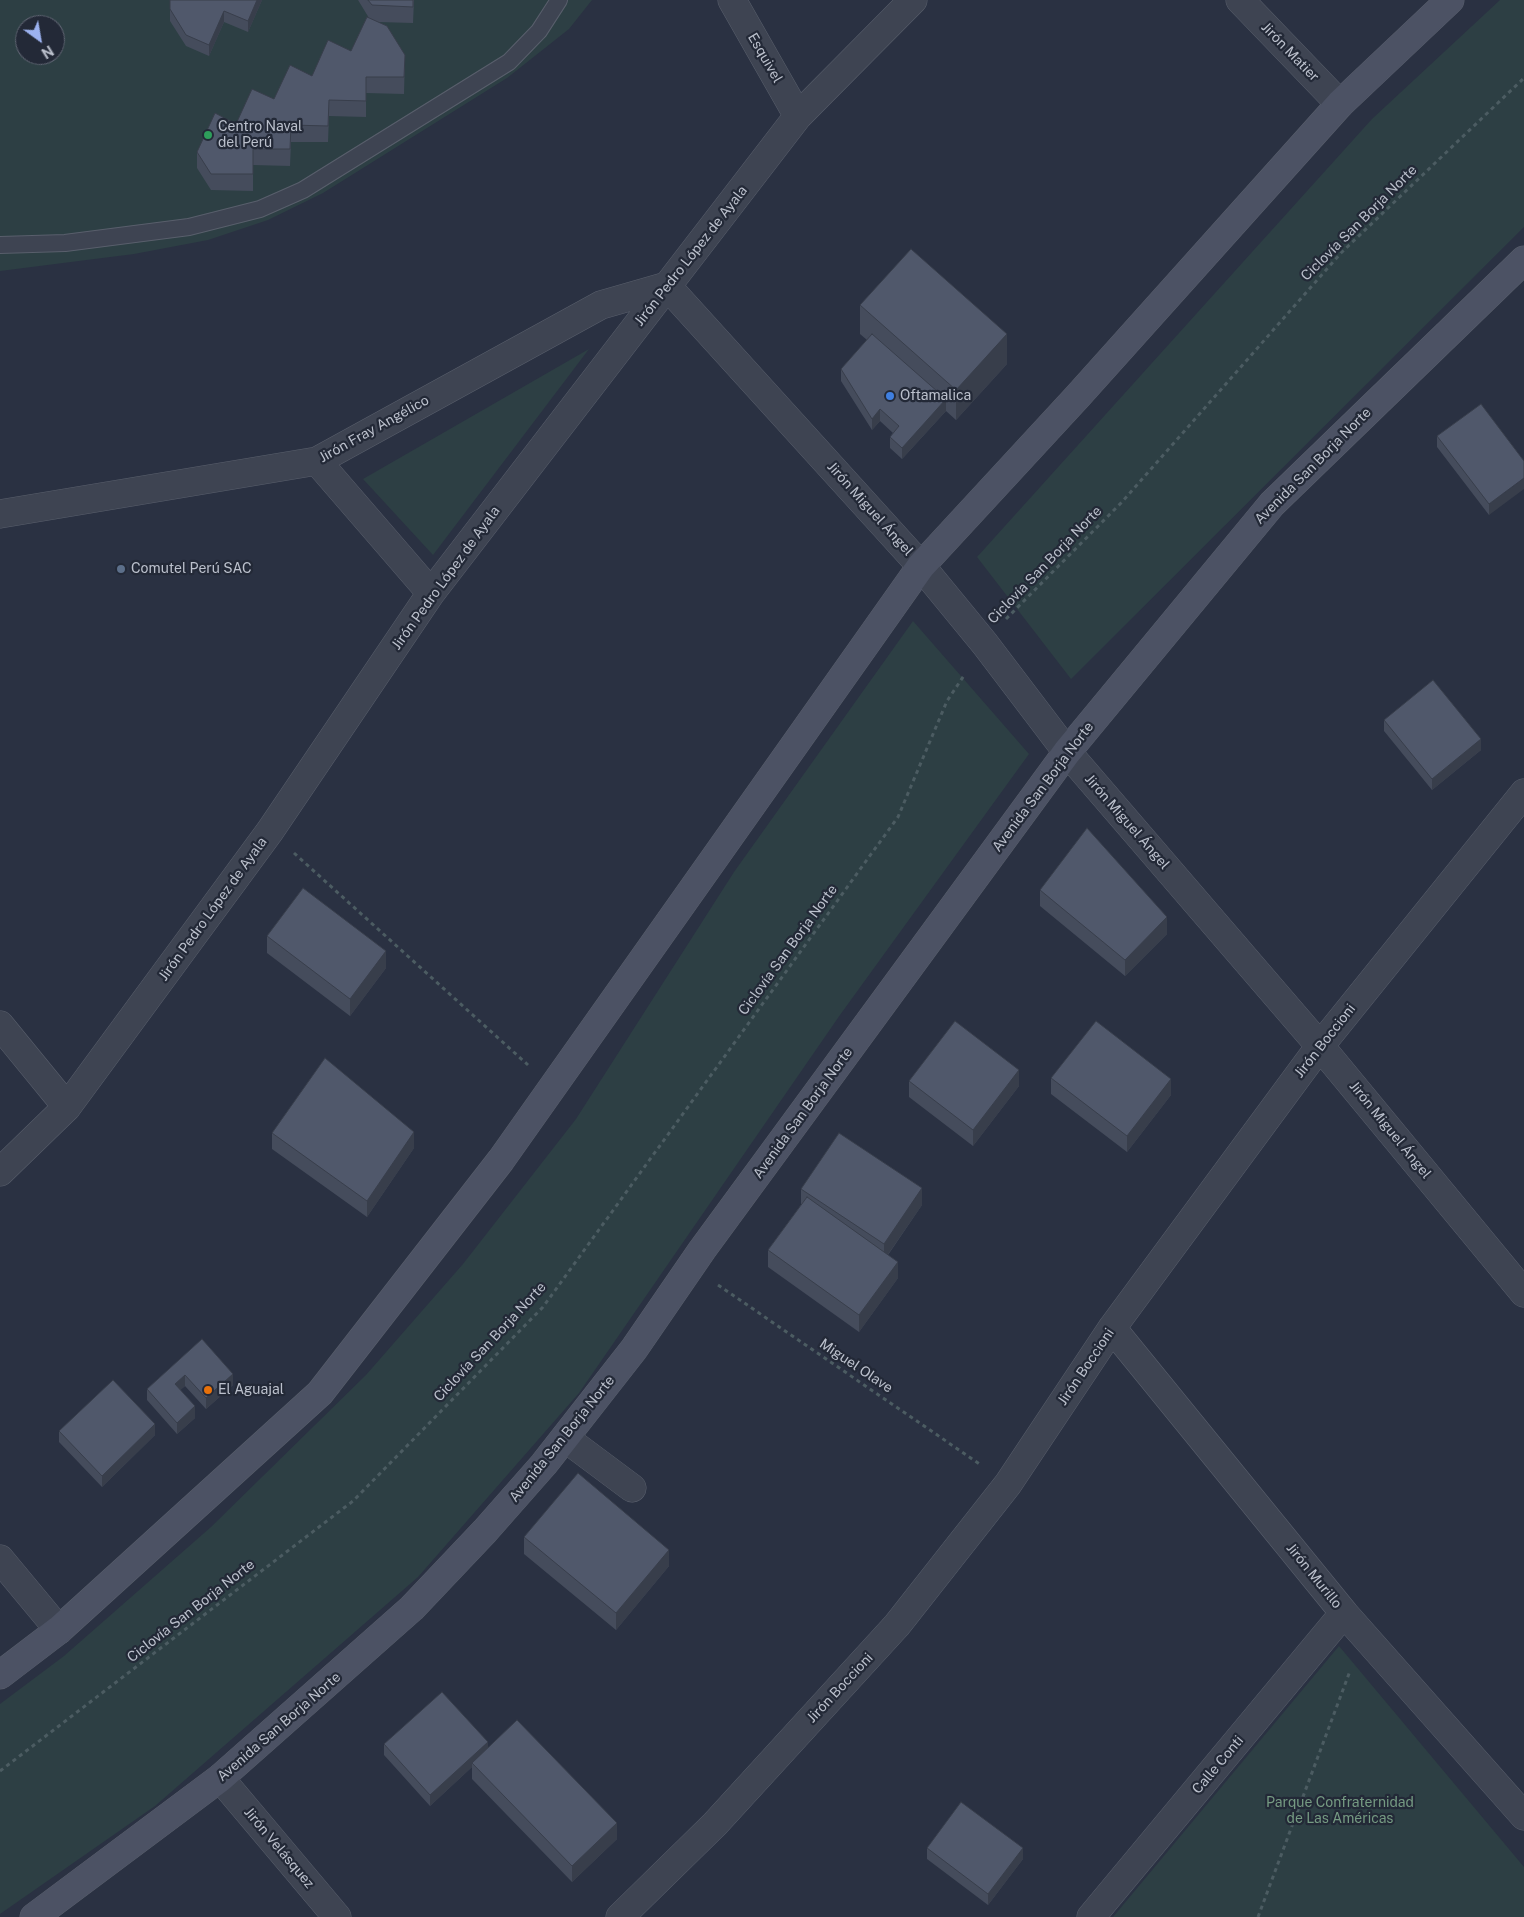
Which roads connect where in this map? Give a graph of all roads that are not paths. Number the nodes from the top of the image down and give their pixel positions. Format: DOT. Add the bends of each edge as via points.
graph roads {
  1 [pos="559,0"];
  2 [pos="732,0"];
  3 [pos="913,0"];
  4 [pos="1240,0"];
  5 [pos="1450,0"];
  6 [pos="1340,104"];
  7 [pos="798,116"];
  8 [pos="0,245"];
  9 [pos="1524,260"];
  10 [pos="667,286"];
  11 [pos="317,461"];
  12 [pos="0,514"];
  13 [pos="922,566"];
  14 [pos="431,593"];
  15 [pos="1067,752"];
  16 [pos="1524,793"];
  17 [pos="0,1025"];
  18 [pos="1320,1046"];
  19 [pos="67,1107"];
  20 [pos="0,1172"];
  21 [pos="1524,1293"];
  22 [pos="1112,1328"];
  23 [pos="565,1438"];
  24 [pos="632,1488"];
  25 [pos="0,1559"];
  26 [pos="1344,1613"];
  27 [pos="59,1630"];
  28 [pos="0,1675"];
  29 [pos="220,1778"];
  30 [pos="1524,1816"];
  31 [pos="34,1917"];
  32 [pos="337,1917"];
  33 [pos="620,1917"];
  34 [pos="1091,1917"];
  1 -- 8 [label="lane" via="539,31 509,62 294,194 260,208 189,227 65,243"];
  2 -- 7 [label="street, Esquivel"];
  3 -- 7 [label="street, Jirón Pedro López de Ayala"];
  4 -- 6 [label="street, Jirón Matier"];
  5 -- 6 [label="main road"];
  6 -- 13 [label="main road"];
  7 -- 10 [label="street, Jirón Pedro López de Ayala"];
  9 -- 15 [label="main road, Avenida San Borja Norte" via="1272,504"];
  10 -- 11 [label="street, Jirón Fray Angélico" via="601,305"];
  10 -- 13 [label="street, Jirón Miguel Ángel"];
  10 -- 14 [label="street, Jirón Pedro López de Ayala"];
  11 -- 12 [label="street, Jirón Fray Angélico"];
  11 -- 14 [label="street"];
  13 -- 15 [label="street, Jirón Miguel Ángel"];
  13 -- 27 [label="main road" via="501,1160 320,1393"];
  14 -- 19 [label="street, Jirón Pedro López de Ayala" via="270,831"];
  15 -- 18 [label="street, Jirón Miguel Ángel"];
  15 -- 23 [label="main road, Avenida San Borja Norte" via="691,1266 634,1349"];
  16 -- 18 [label="street, Jirón Boccioni"];
  17 -- 19 [label="street"];
  18 -- 21 [label="street, Jirón Miguel Ángel"];
  18 -- 22 [label="street, Jirón Boccioni"];
  19 -- 20 [label="street, Jirón Pedro López de Ayala"];
  22 -- 26 [label="street, Jirón Murillo"];
  22 -- 33 [label="street, Jirón Boccioni" via="1008,1484 897,1626 715,1824"];
  23 -- 24 [label="street"];
  23 -- 29 [label="main road, Avenida San Borja Norte" via="492,1524 412,1608"];
  25 -- 27 [label="street"];
  26 -- 30 [label="street, Jirón Murillo"];
  26 -- 34 [label="street, Calle Conti"];
  27 -- 28 [label="main road"];
  29 -- 31 [label="main road, Avenida San Borja Norte"];
  29 -- 32 [label="street, Jirón Velásquez"];
}
